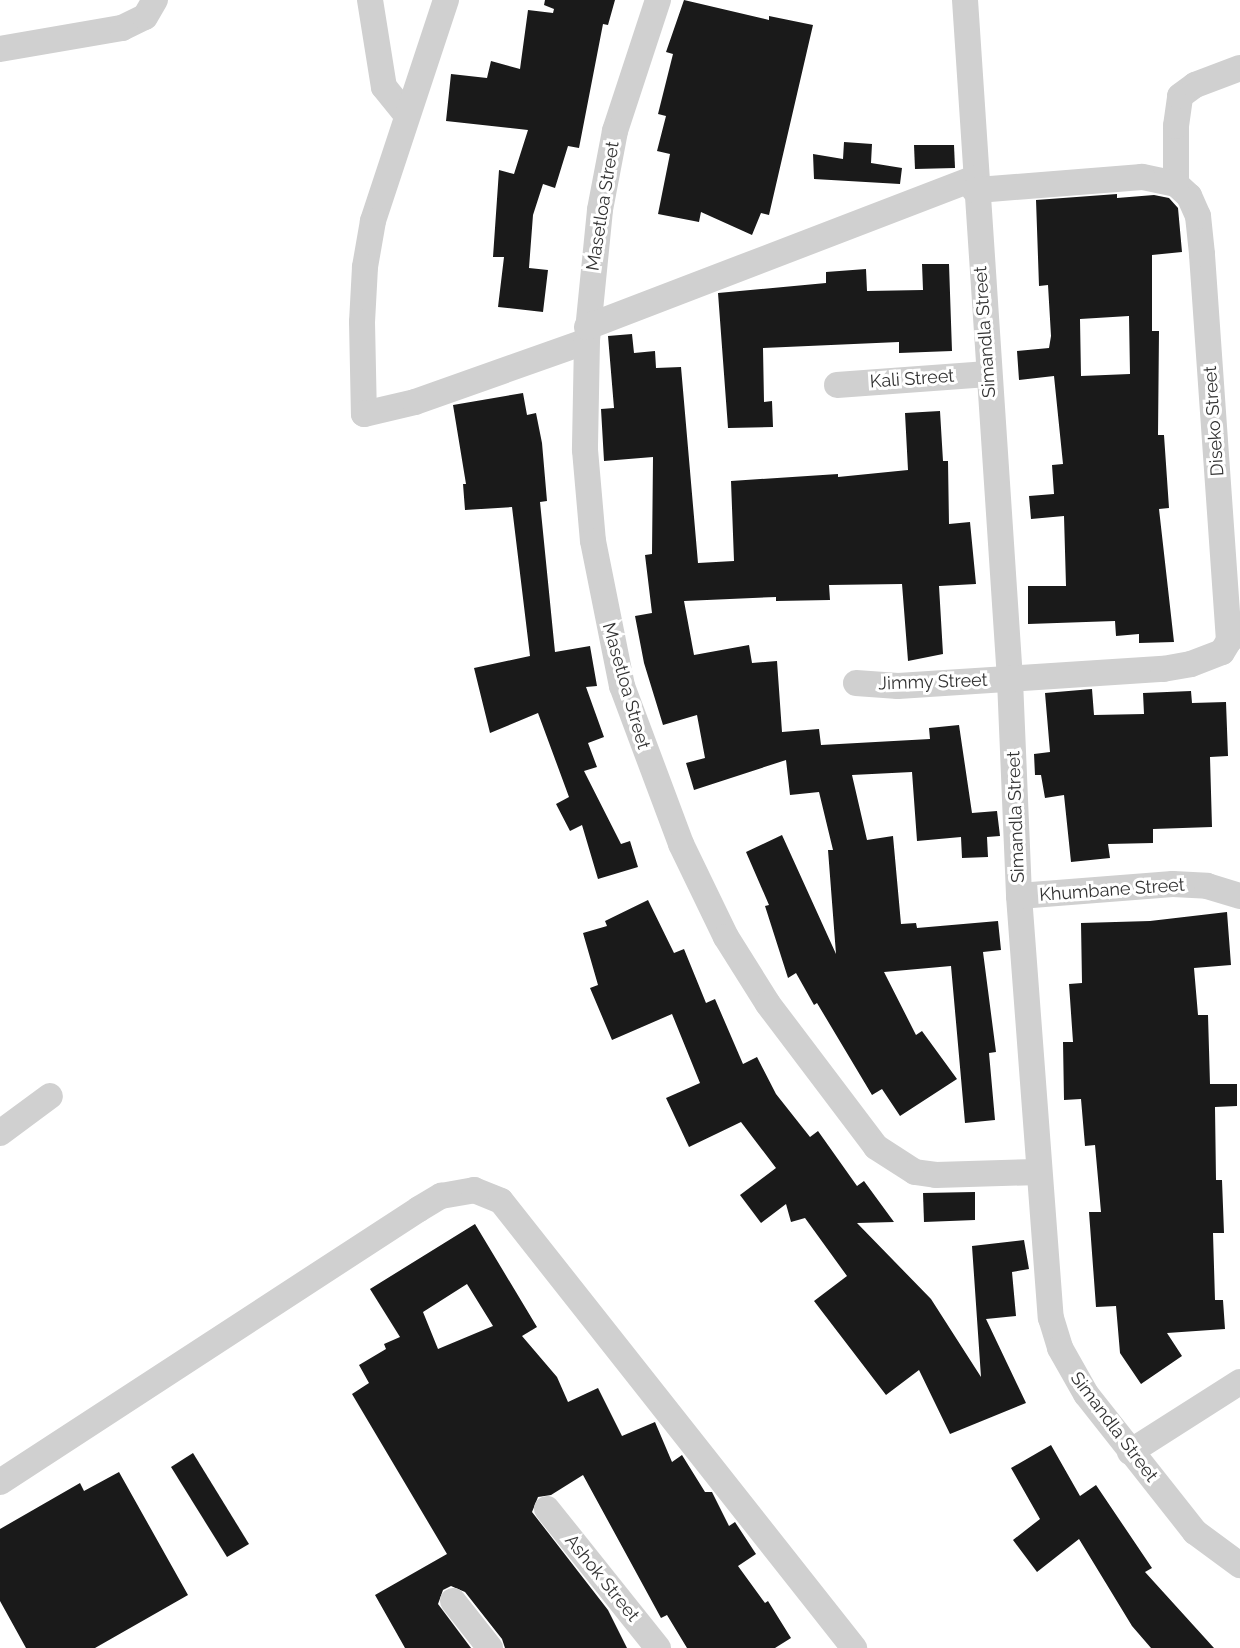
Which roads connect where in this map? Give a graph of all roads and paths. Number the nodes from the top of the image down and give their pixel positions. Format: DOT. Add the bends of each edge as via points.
graph roads {
  1 [pos="155,0"];
  2 [pos="370,0"];
  3 [pos="446,0"];
  4 [pos="658,0"];
  5 [pos="965,0"];
  6 [pos="0,49"];
  7 [pos="1240,68"];
  8 [pos="406,114"];
  9 [pos="975,184"];
  10 [pos="1176,184"];
  11 [pos="587,334"];
  12 [pos="988,374"];
  13 [pos="837,385"];
  14 [pos="1010,680"];
  15 [pos="856,683"];
  16 [pos="1019,896"];
  17 [pos="1240,896"];
  18 [pos="50,1096"];
  19 [pos="0,1132"];
  20 [pos="1039,1172"];
  21 [pos="1240,1382"];
  22 [pos="1130,1452"];
  23 [pos="0,1482"];
  24 [pos="546,1509"];
  25 [pos="1240,1565"];
  26 [pos="453,1601"];
  27 [pos="490,1648"];
  28 [pos="658,1648"];
  29 [pos="854,1648"];
  1 -- 6 [label="street" via="144,16 122,28"];
  2 -- 8 [label="street" via="381,78"];
  3 -- 8 [label="street"];
  4 -- 11 [label="street, Masetloa Street" via="615,131 600,210"];
  5 -- 9 [label="street, Simandla Street"];
  7 -- 10 [label="street" via="1180,96"];
  8 -- 11 [label="street" via="373,221 365,267 360,371 364,414 415,402"];
  9 -- 10 [label="street" via="1142,177"];
  9 -- 11 [label="street"];
  9 -- 12 [label="street, Simandla Street"];
  10 -- 14 [label="street, Diseko Street" via="1189,196 1198,216 1229,641 1222,652 1182,665"];
  11 -- 20 [label="street, Masetloa Street" via="585,450 593,541 607,626 647,759 681,844 726,937 768,1004 876,1147 915,1172"];
  12 -- 13 [label="street, Kali Street"];
  12 -- 14 [label="street, Simandla Street"];
  14 -- 15 [label="street, Jimmy Street" via="898,686"];
  14 -- 16 [label="street, Simandla Street"];
  16 -- 17 [label="street, Khumbane Street" via="1173,884 1207,886"];
  16 -- 20 [label="street, Simandla Street"];
  18 -- 19 [label="street"];
  20 -- 22 [label="street, Simandla Street" via="1051,1318 1059,1347 1086,1394"];
  21 -- 22 [label="street"];
  22 -- 25 [label="street, Simandla Street" via="1195,1532"];
  23 -- 29 [label="street" via="419,1209 441,1196 474,1190 501,1201"];
  24 -- 28 [label="street, Ashok Street"];
  26 -- 27 [label="street"];
}
